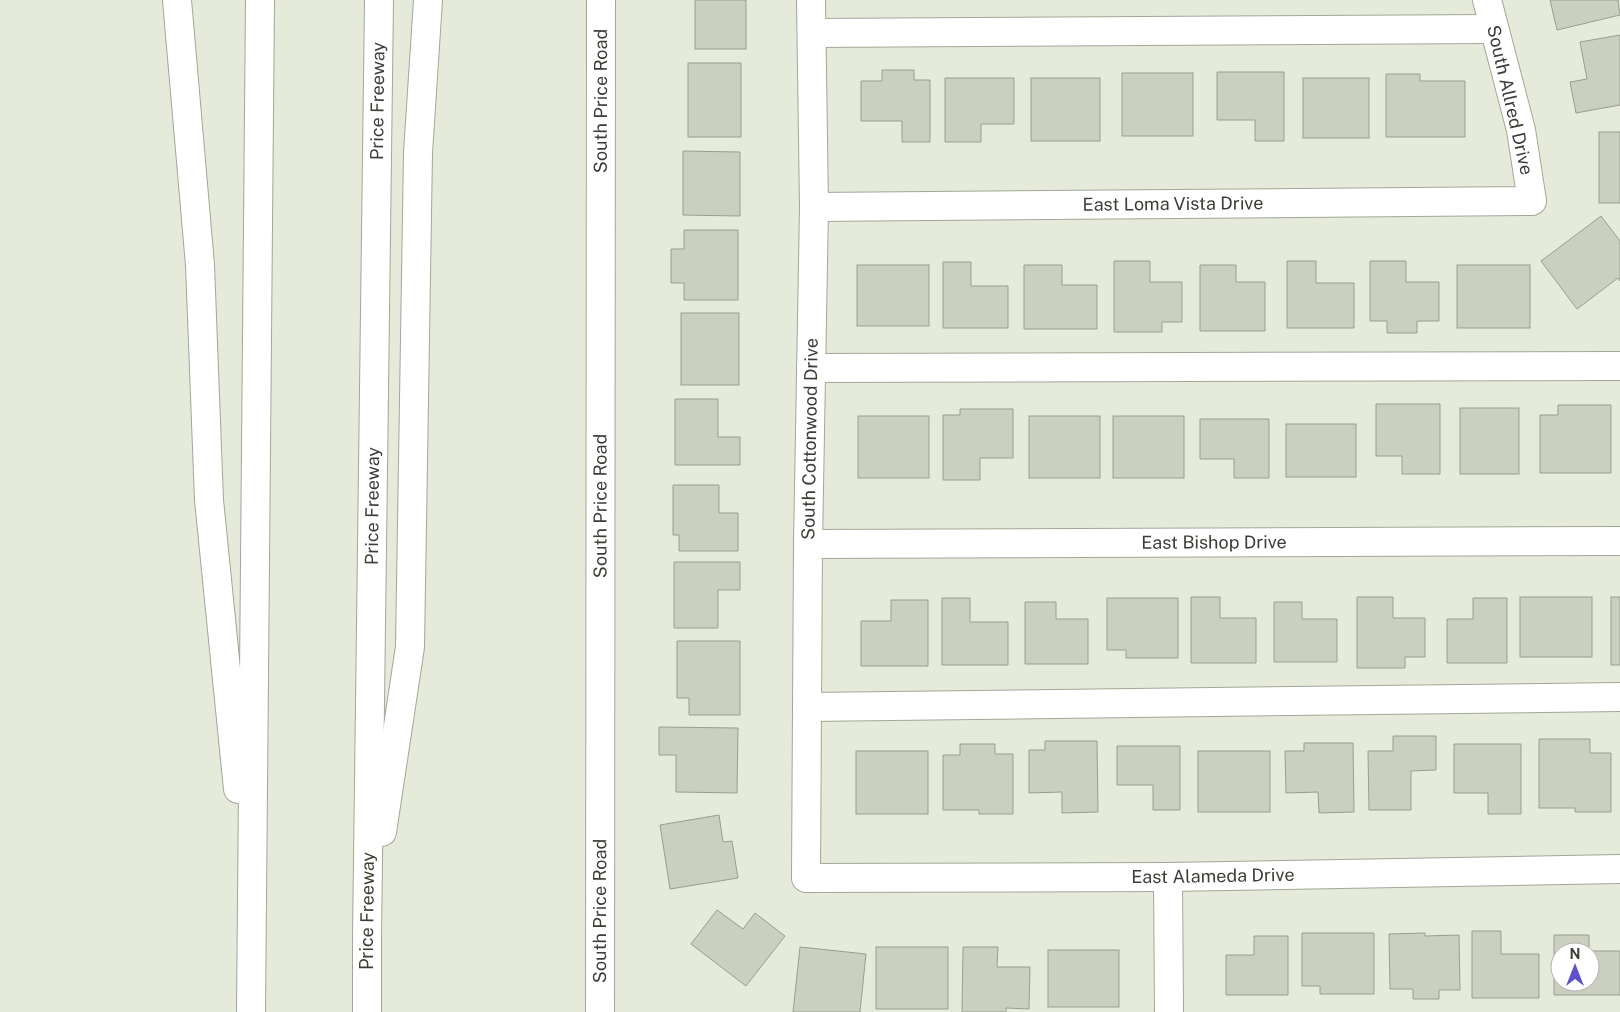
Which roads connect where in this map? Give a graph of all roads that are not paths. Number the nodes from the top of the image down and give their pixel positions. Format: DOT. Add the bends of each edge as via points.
graph roads {
  1 [pos="177,0"];
  2 [pos="260,0"];
  3 [pos="380,0"];
  4 [pos="428,0"];
  5 [pos="601,0"];
  6 [pos="811,0"];
  7 [pos="1487,0"];
  8 [pos="1494,29"];
  9 [pos="812,33"];
  10 [pos="1532,201"];
  11 [pos="814,207"];
  12 [pos="1620,366"];
  13 [pos="811,368"];
  14 [pos="1620,541"];
  15 [pos="808,544"];
  16 [pos="1620,697"];
  17 [pos="807,706"];
  18 [pos="1620,869"];
  19 [pos="1168,877"];
  20 [pos="806,878"];
  21 [pos="252,930"];
  22 [pos="367,938"];
  23 [pos="252,1012"];
  24 [pos="367,1012"];
  25 [pos="600,1012"];
  26 [pos="1170,1012"];
  1 -- 21 [label="main road" via="200,264 209,500"];
  2 -- 21 [label="main road"];
  3 -- 22 [label="main road, Price Freeway"];
  4 -- 22 [label="main road" via="418,153 410,647"];
  5 -- 25 [label="main road, South Price Road"];
  6 -- 9 [label="main road, South Cottonwood Drive"];
  7 -- 8 [label="main road, South Allred Drive"];
  8 -- 9 [label="main road"];
  8 -- 10 [label="main road, South Allred Drive" via="1521,130"];
  9 -- 11 [label="main road, South Cottonwood Drive"];
  10 -- 11 [label="main road, East Loma Vista Drive"];
  11 -- 13 [label="main road, South Cottonwood Drive"];
  12 -- 13 [label="main road"];
  13 -- 15 [label="main road, South Cottonwood Drive"];
  14 -- 15 [label="main road, East Bishop Drive"];
  15 -- 17 [label="main road, South Cottonwood Drive"];
  16 -- 17 [label="main road"];
  17 -- 20 [label="main road, South Cottonwood Drive"];
  18 -- 19 [label="main road, East Alameda Drive"];
  19 -- 20 [label="main road, East Alameda Drive"];
  19 -- 26 [label="main road"];
  21 -- 23 [label="main road"];
  22 -- 24 [label="main road, Price Freeway"];
}
